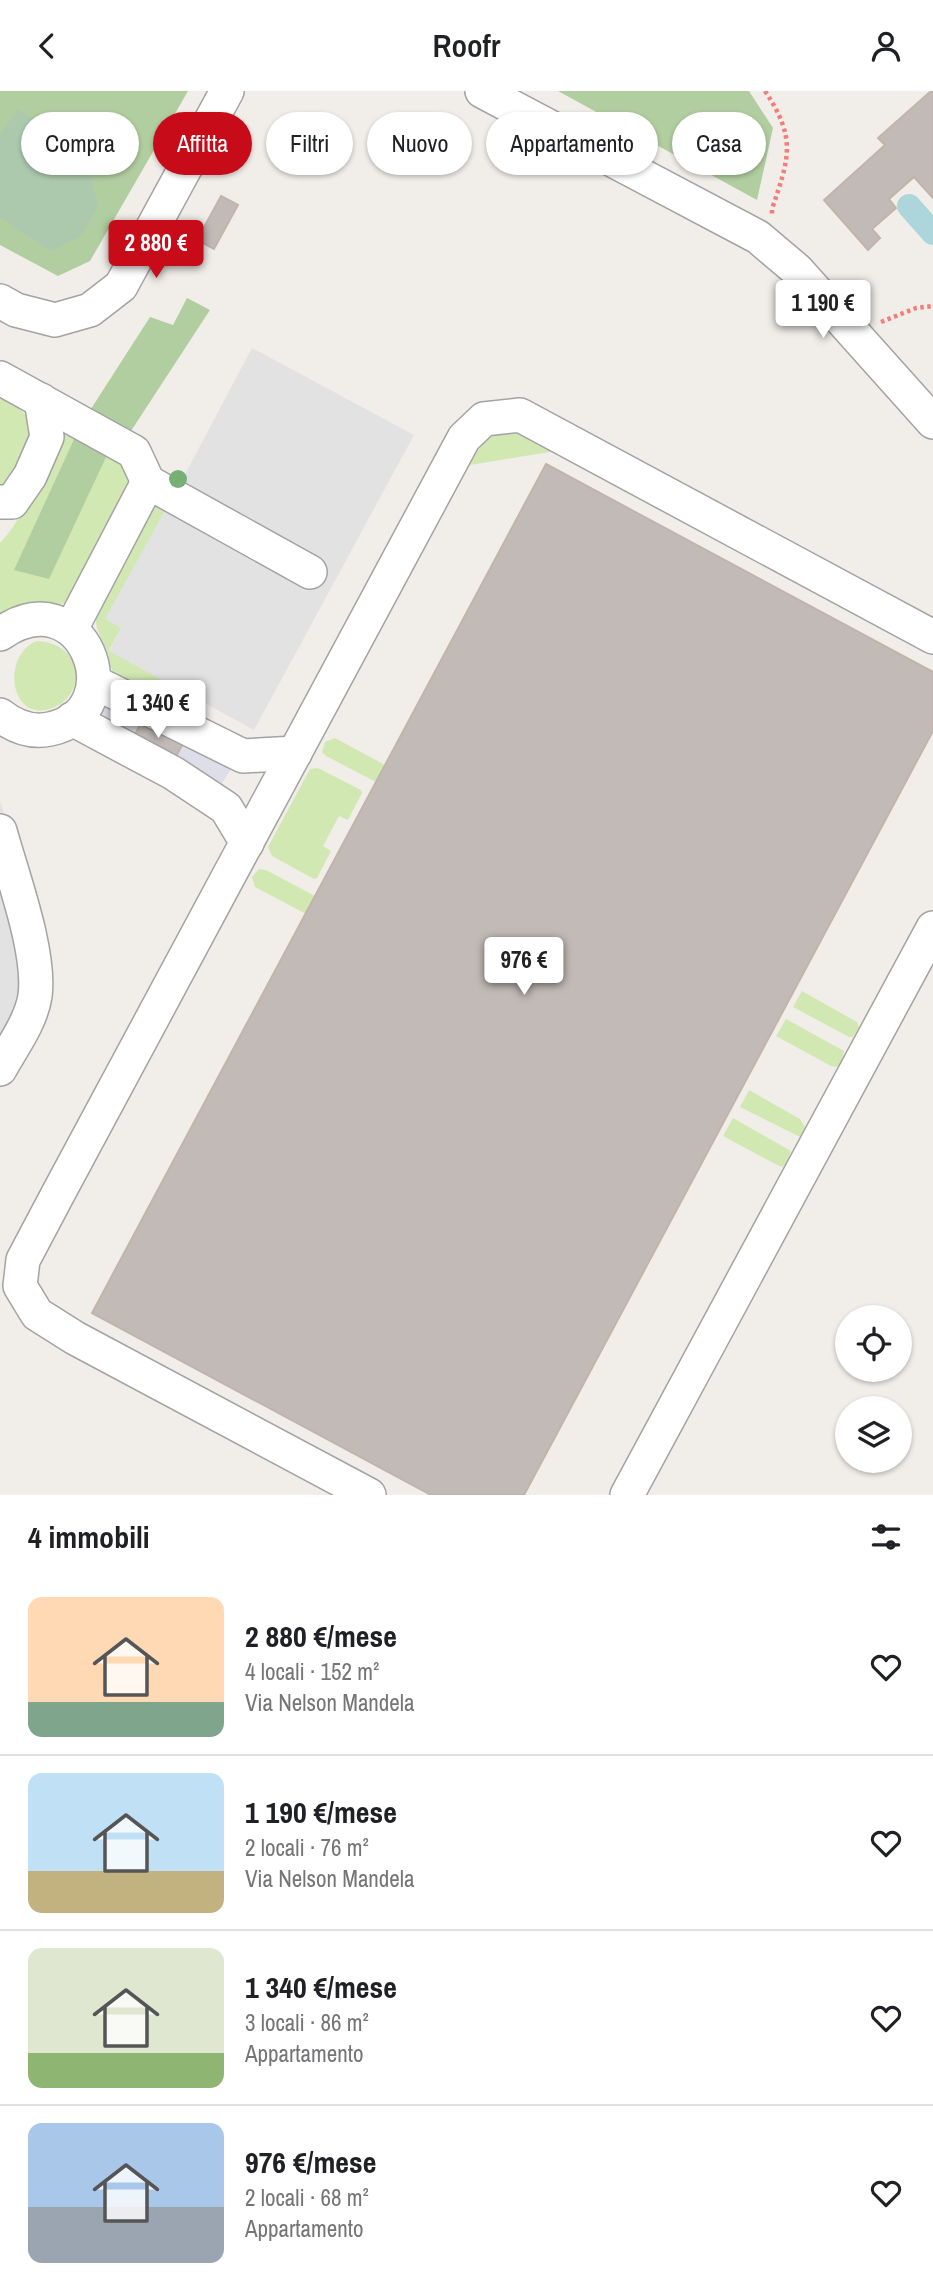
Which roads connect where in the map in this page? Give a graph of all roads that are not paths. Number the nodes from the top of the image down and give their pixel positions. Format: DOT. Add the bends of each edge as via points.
graph roads {
  1 [pos="227,91"];
  2 [pos="482,91"];
  3 [pos="0,301"];
  4 [pos="0,378"];
  5 [pos="41,400"];
  6 [pos="933,422"];
  7 [pos="148,482"];
  8 [pos="4,508"];
  9 [pos="310,572"];
  10 [pos="71,629"];
  11 [pos="0,634"];
  12 [pos="933,637"];
  13 [pos="94,682"];
  14 [pos="72,719"];
  15 [pos="3,728"];
  16 [pos="295,753"];
  17 [pos="0,831"];
  18 [pos="247,843"];
  19 [pos="933,928"];
  20 [pos="0,1069"];
  21 [pos="369,1495"];
  22 [pos="626,1495"];
  1 -- 3 [label="street" via="121,286 90,310 55,320"];
  2 -- 6 [label="street" via="738,225 776,250"];
  4 -- 5 [label="street"];
  5 -- 7 [label="street" via="134,452"];
  5 -- 8 [label="street" via="47,437 30,476"];
  7 -- 9 [label="street"];
  7 -- 10 [label="street"];
  10 -- 11 [label="street" via="57,622 26,620"];
  10 -- 13 [label="street" via="90,653"];
  12 -- 16 [label="street" via="520,415 484,419 464,438"];
  13 -- 14 [label="street" via="90,697"];
  13 -- 16 [label="street" via="243,756"];
  14 -- 15 [label="street" via="42,731"];
  14 -- 18 [label="street" via="173,773 226,808"];
  16 -- 18 [label="street"];
  17 -- 20 [label="street" via="30,940 35,996"];
  18 -- 21 [label="street" via="23,1261 20,1286 37,1314 75,1338"];
  19 -- 22 [label="street"];
}
